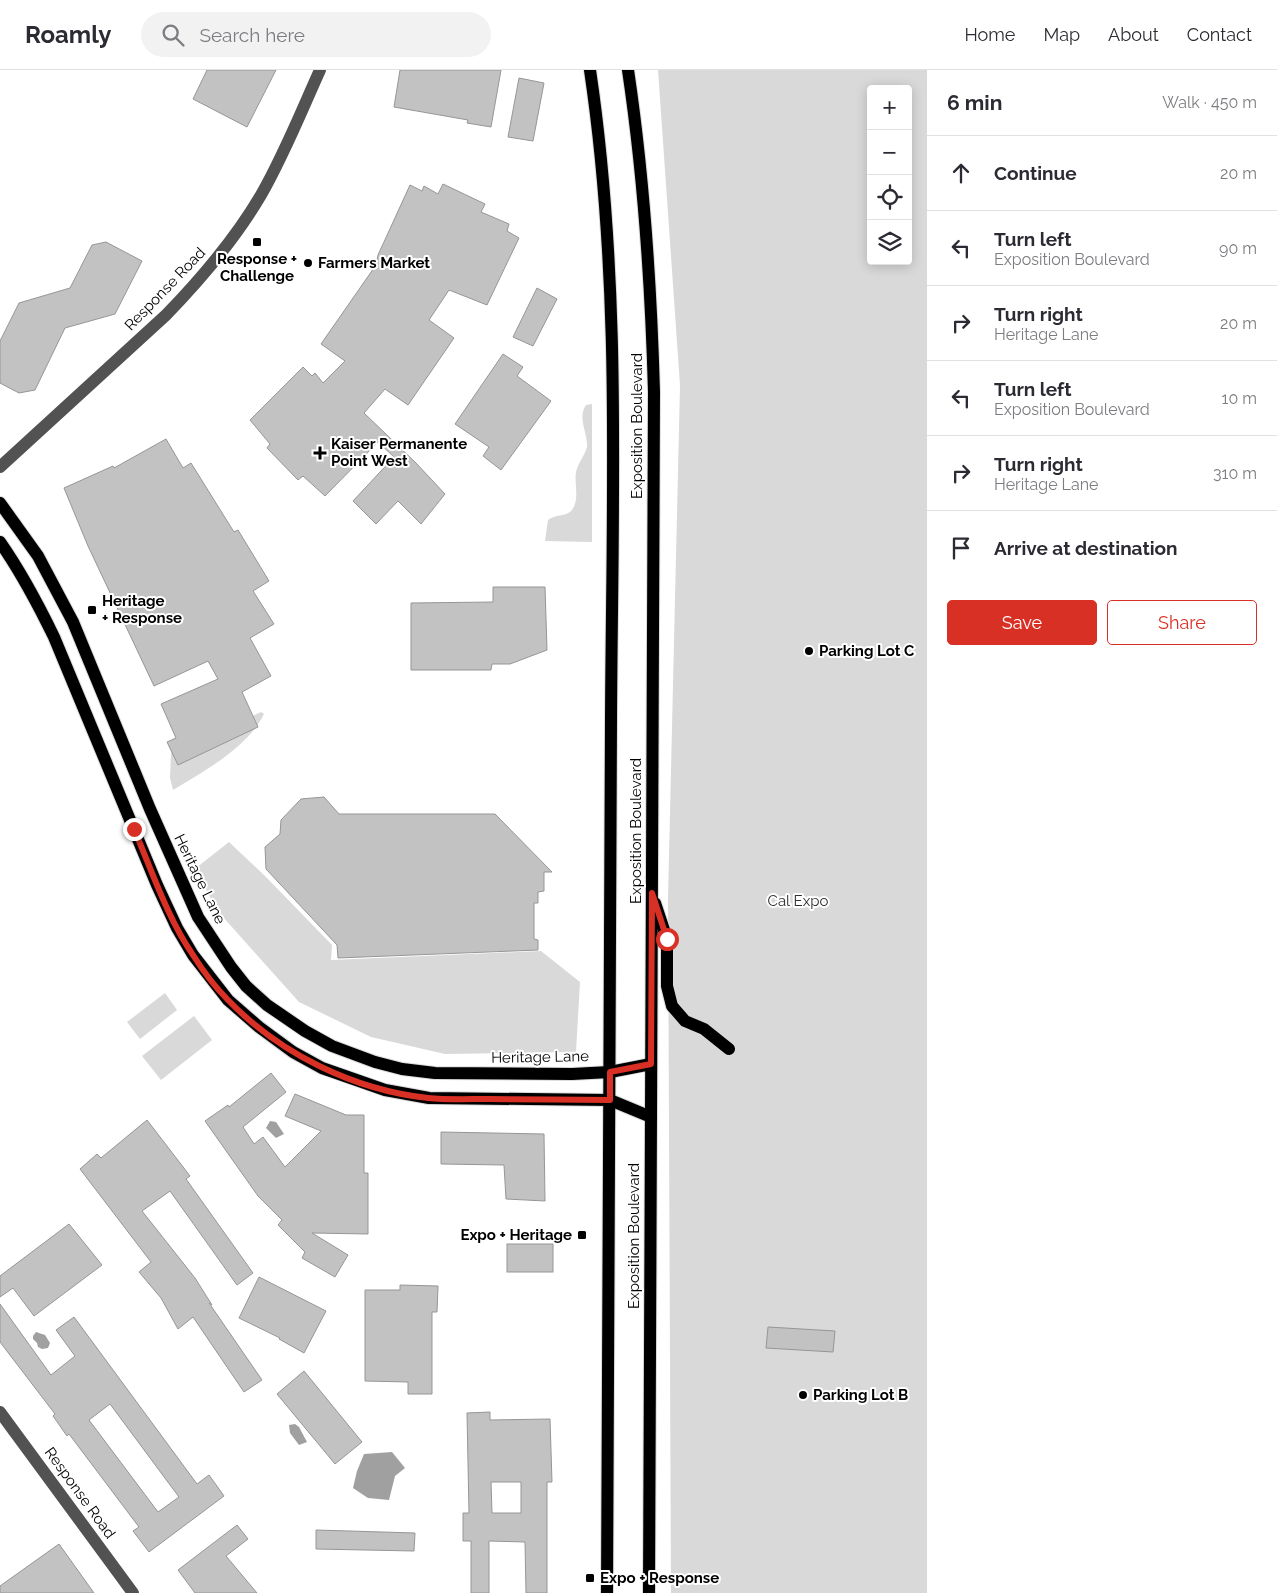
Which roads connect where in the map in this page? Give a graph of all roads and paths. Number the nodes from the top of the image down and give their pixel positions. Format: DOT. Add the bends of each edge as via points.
graph roads {
  1 [pos="320,70"];
  2 [pos="590,70"];
  3 [pos="628,70"];
  4 [pos="0,467"];
  5 [pos="0,503"];
  6 [pos="0,542"];
  7 [pos="652,893"];
  8 [pos="729,1049"];
  9 [pos="651,1064"];
  10 [pos="610,1072"];
  11 [pos="610,1100"];
  12 [pos="651,1117"];
  13 [pos="0,1412"];
  14 [pos="133,1593"];
  15 [pos="607,1593"];
  16 [pos="649,1593"];
  1 -- 4 [label="street, Response Road" via="265,187 214,262 166,315"];
  2 -- 10 [label="main road, Exposition Boulevard" via="608,242 612,357"];
  3 -- 7 [label="main road, Exposition Boulevard" via="650,284 654,392"];
  5 -- 10 [label="main road, Heritage Lane" via="38,556 73,622 198,917 246,986 275,1011 332,1046 402,1069 434,1074"];
  6 -- 11 [label="main road" via="23,576 54,637 177,928 193,955 228,1000 293,1052 322,1068 385,1090 429,1098"];
  7 -- 8 [label="main road" via="667,939 667,986 672,1006 685,1021 704,1029"];
  7 -- 9 [label="main road, Exposition Boulevard"];
  9 -- 10 [label="main road, Heritage Lane"];
  9 -- 12 [label="main road, Exposition Boulevard"];
  10 -- 11 [label="main road, Exposition Boulevard"];
  11 -- 12 [label="main road"];
  11 -- 15 [label="main road, Exposition Boulevard"];
  12 -- 16 [label="main road, Exposition Boulevard"];
  13 -- 14 [label="street, Response Road"];
}
